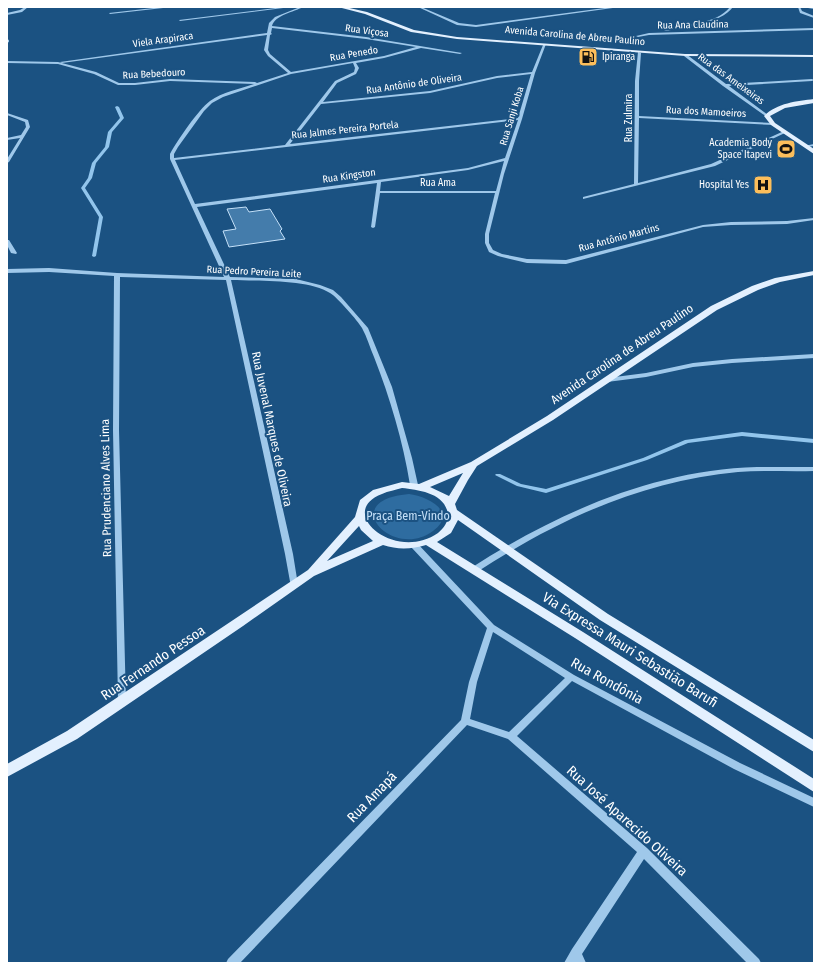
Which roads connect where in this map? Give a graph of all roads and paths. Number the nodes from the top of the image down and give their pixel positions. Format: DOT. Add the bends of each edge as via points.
graph roads {
  1 [pos="27,7"];
  2 [pos="171,7"];
  3 [pos="290,7"];
  4 [pos="302,7"];
  5 [pos="340,7"];
  6 [pos="419,7"];
  7 [pos="619,7"];
  8 [pos="732,7"];
  9 [pos="799,7"];
  10 [pos="809,7"];
  11 [pos="814,8"];
  12 [pos="110,13"];
  13 [pos="7,14"];
  14 [pos="809,16"];
  15 [pos="814,16"];
  16 [pos="180,20"];
  17 [pos="814,21"];
  18 [pos="696,24"];
  19 [pos="271,27"];
  20 [pos="814,29"];
  21 [pos="737,32"];
  22 [pos="270,34"];
  23 [pos="649,34"];
  24 [pos="638,36"];
  25 [pos="545,46"];
  26 [pos="420,47"];
  27 [pos="460,53"];
  28 [pos="639,53"];
  29 [pos="685,55"];
  30 [pos="814,56"];
  31 [pos="7,62"];
  32 [pos="354,62"];
  33 [pos="58,63"];
  34 [pos="290,73"];
  35 [pos="533,73"];
  36 [pos="812,80"];
  37 [pos="258,83"];
  38 [pos="724,85"];
  39 [pos="814,101"];
  40 [pos="320,103"];
  41 [pos="7,114"];
  42 [pos="767,116"];
  43 [pos="637,117"];
  44 [pos="520,119"];
  45 [pos="773,124"];
  46 [pos="785,132"];
  47 [pos="22,136"];
  48 [pos="7,139"];
  49 [pos="288,145"];
  50 [pos="814,145"];
  51 [pos="806,146"];
  52 [pos="814,152"];
  53 [pos="507,159"];
  54 [pos="172,160"];
  55 [pos="7,162"];
  56 [pos="379,181"];
  57 [pos="636,184"];
  58 [pos="377,192"];
  59 [pos="498,192"];
  60 [pos="585,198"];
  61 [pos="193,206"];
  62 [pos="814,219"];
  63 [pos="372,228"];
  64 [pos="7,241"];
  65 [pos="14,253"];
  66 [pos="7,271"];
  67 [pos="814,273"];
  68 [pos="117,275"];
  69 [pos="228,279"];
  70 [pos="814,356"];
  71 [pos="607,380"];
  72 [pos="474,464"];
  73 [pos="814,468"];
  74 [pos="418,486"];
  75 [pos="452,507"];
  76 [pos="360,518"];
  77 [pos="382,542"];
  78 [pos="429,542"];
  79 [pos="414,545"];
  80 [pos="505,549"];
  81 [pos="474,570"];
  82 [pos="310,573"];
  83 [pos="294,585"];
  84 [pos="491,627"];
  85 [pos="571,677"];
  86 [pos="122,702"];
  87 [pos="465,721"];
  88 [pos="511,736"];
  89 [pos="814,747"];
  90 [pos="7,771"];
  91 [pos="814,786"];
  92 [pos="814,803"];
  93 [pos="643,851"];
  94 [pos="575,960"];
  95 [pos="232,963"];
  96 [pos="755,963"];
  1 -- 13 [label="street"];
  2 -- 12 [label="street"];
  3 -- 16 [label="street"];
  4 -- 19 [label="street" via="276,18"];
  5 -- 25 [label="main road, Avenida Carolina de Abreu Paulino" via="366,13 419,32"];
  6 -- 7 [label="street" via="467,26 484,26"];
  8 -- 18 [label="street, Rua Ana Claudina" via="727,13"];
  9 -- 14 [label="street" via="801,12"];
  10 -- 11 [label="street"];
  14 -- 15 [label="street"];
  14 -- 17 [label="street" via="807,18"];
  18 -- 21 [label="street, Rua Ana Claudina"];
  18 -- 23 [label="street, Rua Ana Claudina"];
  19 -- 22 [label="street"];
  19 -- 26 [label="street, Rua Viçosa"];
  20 -- 21 [label="street, Rua Ana Claudina"];
  21 -- 23 [label="street, Rua Ana Claudina"];
  22 -- 33 [label="street, Viela Arapiraca"];
  22 -- 34 [label="street" via="266,50"];
  23 -- 24 [label="street, Rua Ana Claudina"];
  25 -- 28 [label="main road, Avenida Carolina de Abreu Paulino"];
  25 -- 35 [label="street, Rua Sanji Koba"];
  26 -- 27 [label="street, Rua Viçosa"];
  26 -- 32 [label="street, Rua Penedo"];
  28 -- 29 [label="main road, Avenida Carolina de Abreu Paulino"];
  28 -- 43 [label="street, Rua Zulmira"];
  29 -- 30 [label="main road, Avenida Carolina de Abreu Paulino"];
  29 -- 38 [label="street, Rua das Ameixeiras"];
  31 -- 33 [label="street, Rua Bebedouro"];
  32 -- 34 [label="street, Rua Penedo"];
  32 -- 40 [label="street" via="357,68 355,73 336,82"];
  33 -- 37 [label="street, Rua Bebedouro" via="95,73 118,84 170,80"];
  34 -- 37 [label="street, Rua Penedo"];
  35 -- 40 [label="street, Rua Antônio de Oliveira" via="497,77 430,92"];
  35 -- 44 [label="street, Rua Sanji Koba"];
  36 -- 38 [label="street"];
  37 -- 54 [label="street, Rua Penedo" via="211,102 176,147"];
  38 -- 42 [label="street, Rua das Ameixeiras"];
  39 -- 42 [label="main road" via="783,106"];
  40 -- 49 [label="street"];
  41 -- 47 [label="street" via="27,122 28,127"];
  42 -- 45 [label="main road"];
  43 -- 45 [label="street, Rua dos Mamoeiros"];
  43 -- 57 [label="street, Rua Zulmira"];
  44 -- 49 [label="street, Rua Jalmes Pereira Portela"];
  44 -- 53 [label="street, Rua Sanji Koba"];
  45 -- 46 [label="main road"];
  46 -- 51 [label="main road"];
  46 -- 57 [label="street" via="713,165"];
  47 -- 48 [label="street"];
  47 -- 55 [label="street"];
  49 -- 54 [label="street, Rua Jalmes Pereira Portela"];
  50 -- 51 [label="street"];
  51 -- 52 [label="main road"];
  53 -- 56 [label="street, Rua Kingston" via="483,166"];
  53 -- 59 [label="street, Rua Sanji Koba"];
  54 -- 61 [label="street, Rua Juvenal Marques de Oliveira"];
  56 -- 58 [label="street"];
  56 -- 61 [label="street, Rua Kingston"];
  57 -- 60 [label="street"];
  58 -- 59 [label="street, Rua Ama"];
  58 -- 63 [label="street"];
  59 -- 62 [label="street, Rua Antônio Martins" via="486,234 487,243 491,251 526,261 566,262 703,226"];
  61 -- 69 [label="street, Rua Juvenal Marques de Oliveira"];
  64 -- 65 [label="street"];
  66 -- 68 [label="street, Rua Pedro Pereira Leite" via="49,270"];
  67 -- 71 [label="main road, Avenida Carolina de Abreu Paulino" via="778,280 714,308"];
  68 -- 69 [label="street, Rua Pedro Pereira Leite"];
  68 -- 86 [label="street, Rua Prudenciano Alves Lima" via="116,430"];
  69 -- 74 [label="street, Rua Pedro Pereira Leite" via="296,282 318,286 331,291 339,298 365,328 389,387"];
  69 -- 83 [label="street, Rua Juvenal Marques de Oliveira"];
  70 -- 71 [label="street" via="693,365"];
  71 -- 72 [label="main road, Avenida Carolina de Abreu Paulino"];
  72 -- 74 [label="main road, Avenida Carolina de Abreu Paulino"];
  72 -- 75 [label="main road, Avenida Carolina de Abreu Paulino" via="463,478"];
  73 -- 80 [label="street" via="738,470 661,482 595,505"];
  74 -- 75 [label="main road" via="443,496"];
  74 -- 76 [label="main road" via="390,487 371,496 362,506"];
  75 -- 78 [label="main road" via="453,518 449,529"];
  75 -- 80 [label="main road, Via Expressa Mauri Sebastião Barufi"];
  76 -- 77 [label="main road" via="363,527"];
  76 -- 82 [label="main road, Rua Fernando Pessoa"];
  77 -- 79 [label="main road"];
  77 -- 82 [label="main road, Rua Fernando Pessoa"];
  78 -- 79 [label="main road"];
  78 -- 81 [label="main road, Via Expressa Mauri Sebastião Barufi"];
  79 -- 84 [label="street, Rua Rondônia"];
  80 -- 81 [label="street"];
  80 -- 89 [label="main road, Via Expressa Mauri Sebastião Barufi" via="604,617"];
  81 -- 91 [label="main road, Via Expressa Mauri Sebastião Barufi"];
  82 -- 83 [label="main road, Rua Fernando Pessoa"];
  83 -- 86 [label="main road, Rua Fernando Pessoa"];
  84 -- 85 [label="street, Rua Rondônia"];
  84 -- 87 [label="street" via="473,682"];
  85 -- 88 [label="street"];
  85 -- 92 [label="street, Rua Rondônia" via="738,766"];
  86 -- 90 [label="main road, Rua Fernando Pessoa" via="72,735"];
  87 -- 88 [label="street, Rua José Aparecido Oliveira"];
  87 -- 95 [label="street, Rua Amapá"];
  88 -- 93 [label="street, Rua José Aparecido Oliveira"];
  93 -- 94 [label="street"];
  93 -- 96 [label="street, Rua José Aparecido Oliveira"];
}
